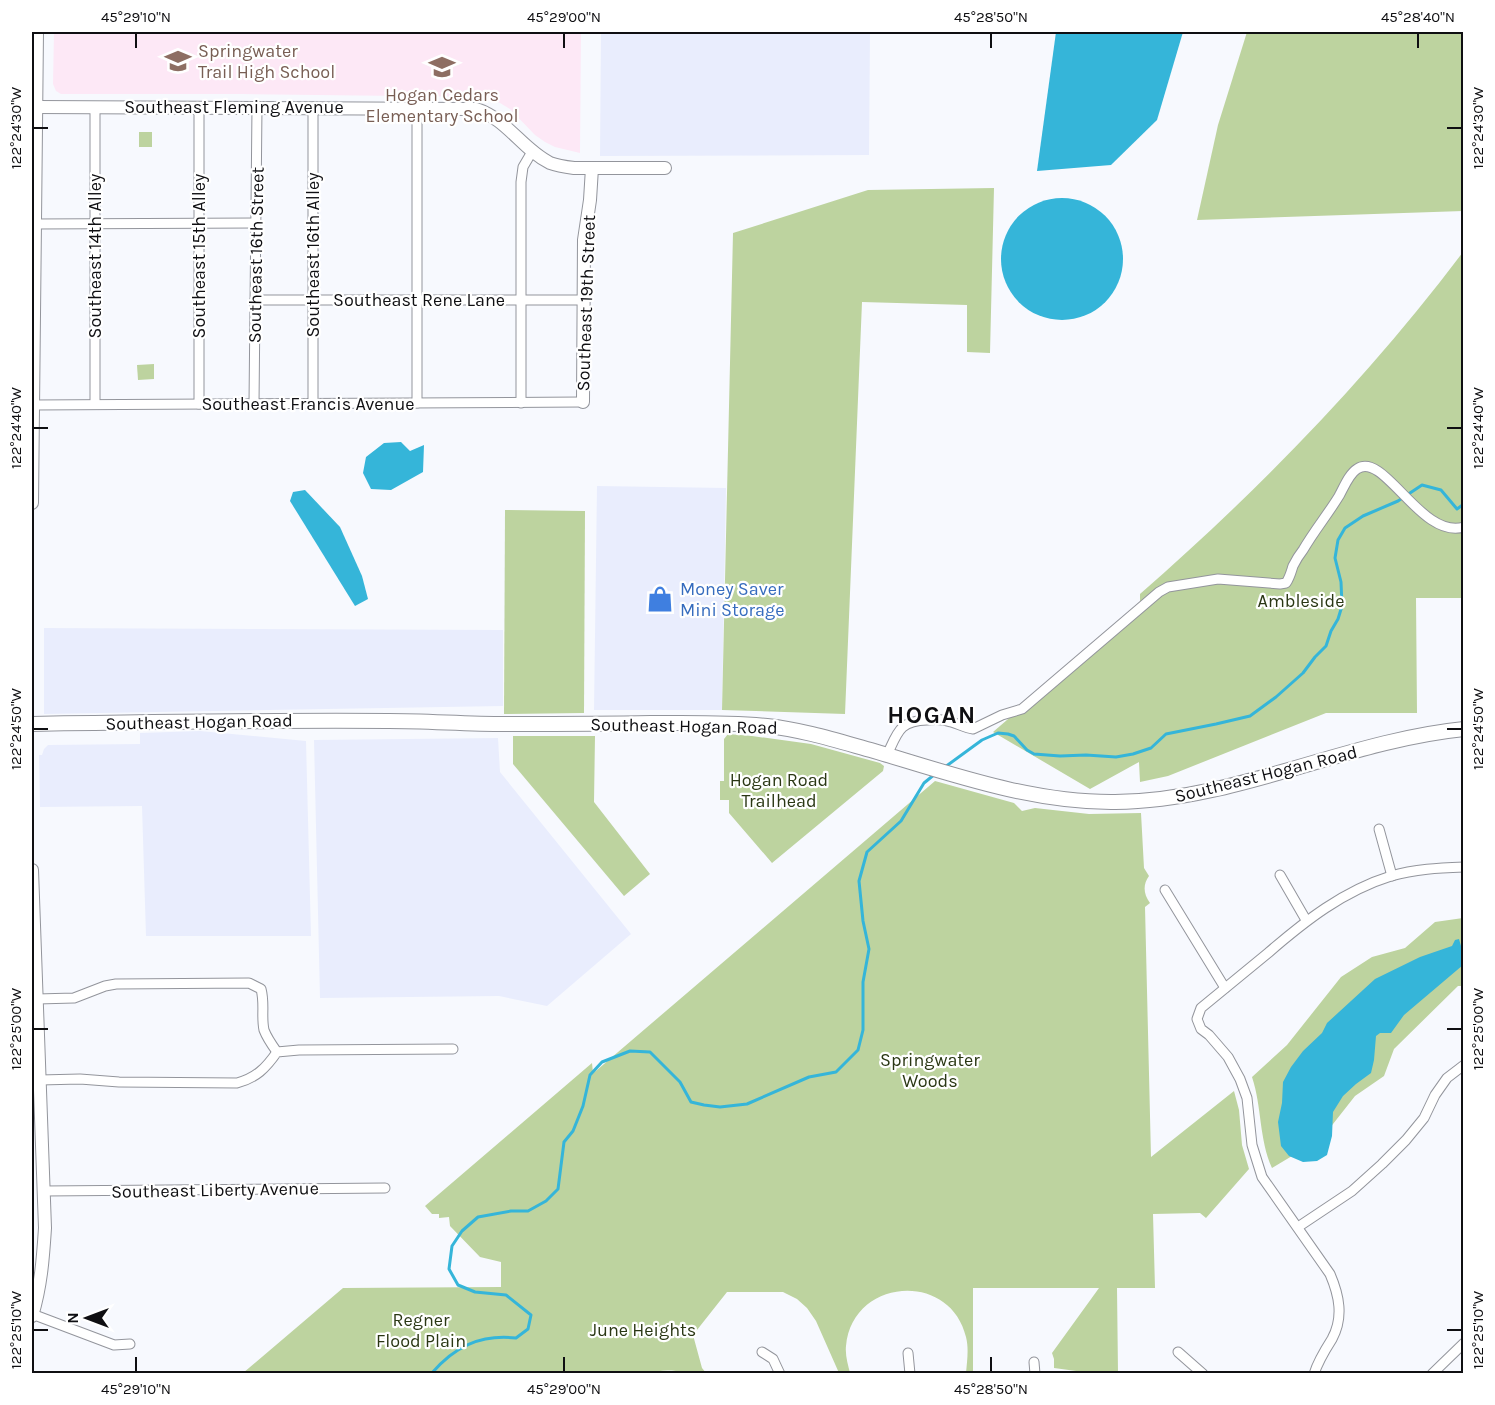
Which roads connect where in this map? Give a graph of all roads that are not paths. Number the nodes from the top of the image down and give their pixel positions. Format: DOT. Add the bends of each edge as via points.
graph roads {
  1 [pos="37,32"];
  2 [pos="36,107"];
  3 [pos="95,107"];
  4 [pos="199,107"];
  5 [pos="257,107"];
  6 [pos="313,107"];
  7 [pos="417,107"];
  8 [pos="532,150"];
  9 [pos="592,168"];
  10 [pos="665,168"];
  11 [pos="256,223"];
  12 [pos="34,224"];
  13 [pos="95,224"];
  14 [pos="199,224"];
  15 [pos="255,300"];
  16 [pos="313,300"];
  17 [pos="417,300"];
  18 [pos="520,300"];
  19 [pos="583,300"];
  20 [pos="583,402"];
  21 [pos="417,403"];
  22 [pos="521,403"];
  23 [pos="200,404"];
  24 [pos="254,404"];
  25 [pos="313,404"];
  26 [pos="33,405"];
  27 [pos="95,405"];
  28 [pos="32,504"];
  29 [pos="1464,527"];
  30 [pos="32,724"];
  31 [pos="1464,729"];
  32 [pos="887,755"];
  33 [pos="1379,829"];
  34 [pos="1464,867"];
  35 [pos="32,870"];
  36 [pos="1280,875"];
  37 [pos="1392,876"];
  38 [pos="1165,890"];
  39 [pos="1306,920"];
  40 [pos="1225,988"];
  41 [pos="37,999"];
  42 [pos="453,1049"];
  43 [pos="277,1052"];
  44 [pos="1464,1065"];
  45 [pos="40,1080"];
  46 [pos="37,1150"];
  47 [pos="385,1188"];
  48 [pos="44,1191"];
  49 [pos="1298,1227"];
  50 [pos="32,1315"];
  51 [pos="1464,1343"];
  52 [pos="130,1344"];
  53 [pos="762,1352"];
  54 [pos="1178,1352"];
  55 [pos="908,1353"];
  56 [pos="1034,1362"];
  57 [pos="780,1374"];
  58 [pos="910,1374"];
  59 [pos="1035,1374"];
  60 [pos="1203,1374"];
  61 [pos="1314,1374"];
  62 [pos="1432,1374"];
  1 -- 2 [label="street"];
  2 -- 3 [label="street, Southeast Fleming Avenue"];
  2 -- 12 [label="street"];
  3 -- 4 [label="street, Southeast Fleming Avenue"];
  3 -- 13 [label="street, Southeast 14th Alley"];
  4 -- 5 [label="street, Southeast Fleming Avenue"];
  4 -- 14 [label="street, Southeast 15th Alley"];
  5 -- 6 [label="street, Southeast Fleming Avenue"];
  5 -- 11 [label="street, Southeast 16th Street"];
  6 -- 7 [label="street, Southeast Fleming Avenue"];
  6 -- 16 [label="street, Southeast 16th Alley"];
  7 -- 8 [label="street, Southeast Fleming Avenue" via="476,108 487,112"];
  7 -- 17 [label="street"];
  8 -- 9 [label="street, Southeast Fleming Avenue" via="562,166"];
  8 -- 18 [label="street" via="521,175"];
  9 -- 10 [label="street, Southeast Fleming Avenue"];
  9 -- 19 [label="street, Southeast 19th Street"];
  11 -- 14 [label="street"];
  11 -- 15 [label="street, Southeast 16th Street"];
  12 -- 13 [label="street"];
  12 -- 26 [label="street"];
  13 -- 14 [label="street"];
  13 -- 27 [label="street, Southeast 14th Alley"];
  14 -- 23 [label="street, Southeast 15th Alley"];
  15 -- 16 [label="street, Southeast Rene Lane"];
  15 -- 24 [label="street, Southeast 16th Street"];
  16 -- 17 [label="street, Southeast Rene Lane"];
  16 -- 25 [label="street, Southeast 16th Alley"];
  17 -- 18 [label="street, Southeast Rene Lane"];
  17 -- 21 [label="street"];
  18 -- 19 [label="street, Southeast Rene Lane"];
  18 -- 22 [label="street"];
  19 -- 20 [label="street, Southeast 19th Street"];
  20 -- 22 [label="street, Southeast Francis Avenue"];
  21 -- 22 [label="street, Southeast Francis Avenue"];
  21 -- 25 [label="street, Southeast Francis Avenue"];
  23 -- 24 [label="street, Southeast Francis Avenue"];
  23 -- 27 [label="street, Southeast Francis Avenue"];
  24 -- 25 [label="street, Southeast Francis Avenue"];
  26 -- 27 [label="street, Southeast Francis Avenue"];
  26 -- 28 [label="street"];
  29 -- 32 [label="street" via="1450,529 1438,525 1379,471 1369,466 1358,468 1299,555 1286,583 1218,579 1168,587 1022,709 973,729 945,720 908,723 901,728"];
  30 -- 32 [label="main road, Southeast Hogan Road" via="391,720 484,724 728,723 805,731"];
  31 -- 32 [label="main road, Southeast Hogan Road" via="1389,742 1227,787 1139,801 1056,798"];
  33 -- 37 [label="street"];
  34 -- 37 [label="street"];
  35 -- 41 [label="street"];
  36 -- 39 [label="street"];
  37 -- 39 [label="street" via="1359,889"];
  38 -- 40 [label="street"];
  39 -- 40 [label="street"];
  40 -- 49 [label="street" via="1201,1008 1197,1019 1201,1029 1228,1057 1240,1079 1262,1177"];
  41 -- 43 [label="street" via="74,998 116,984 249,983 261,989 264,1029"];
  41 -- 45 [label="street"];
  42 -- 43 [label="street"];
  43 -- 45 [label="street" via="258,1074 237,1083"];
  44 -- 49 [label="street" via="1447,1078 1424,1118 1382,1164 1352,1191"];
  45 -- 46 [label="street"];
  46 -- 48 [label="street"];
  47 -- 48 [label="street, Southeast Liberty Avenue"];
  48 -- 50 [label="street" via="43,1268"];
  49 -- 61 [label="street" via="1330,1274 1339,1304 1334,1335"];
  50 -- 52 [label="street" via="114,1345"];
  51 -- 62 [label="street"];
  53 -- 57 [label="street" via="773,1359"];
  54 -- 60 [label="street"];
  55 -- 58 [label="street"];
  56 -- 59 [label="street"];
}
